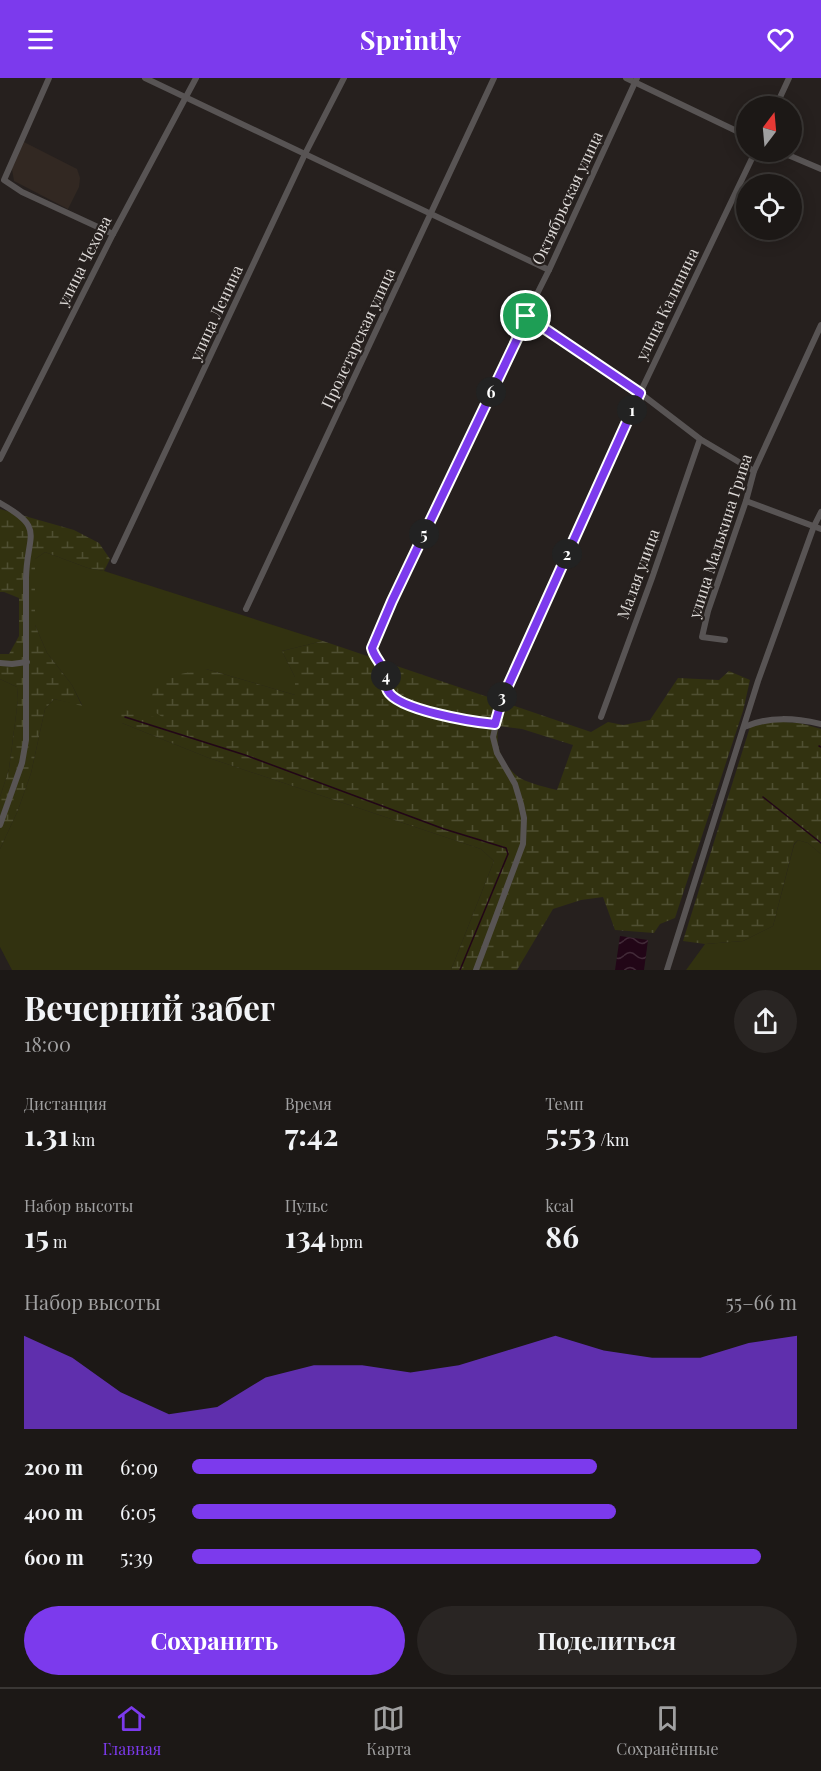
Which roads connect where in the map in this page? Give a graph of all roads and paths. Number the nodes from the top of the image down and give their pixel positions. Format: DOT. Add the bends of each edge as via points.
graph roads {
  1 [pos="49,78"];
  2 [pos="145,78"];
  3 [pos="196,78"];
  4 [pos="344,78"];
  5 [pos="494,78"];
  6 [pos="626,78"];
  7 [pos="789,78"];
  8 [pos="636,80"];
  9 [pos="781,96"];
  10 [pos="186,98"];
  11 [pos="736,130"];
  12 [pos="305,154"];
  13 [pos="802,161"];
  14 [pos="750,162"];
  15 [pos="821,169"];
  16 [pos="431,214"];
  17 [pos="113,234"];
  18 [pos="549,270"];
  19 [pos="526,316"];
  20 [pos="821,325"];
  21 [pos="640,393"];
  22 [pos="700,439"];
  23 [pos="0,459"];
  24 [pos="754,471"];
  25 [pos="746,501"];
  26 [pos="0,503"];
  27 [pos="821,512"];
  28 [pos="817,528"];
  29 [pos="114,561"];
  30 [pos="246,609"];
  31 [pos="725,640"];
  32 [pos="27,662"];
  33 [pos="0,663"];
  34 [pos="601,717"];
  35 [pos="495,724"];
  36 [pos="821,724"];
  37 [pos="744,727"];
  38 [pos="0,825"];
  39 [pos="476,970"];
  40 [pos="667,970"];
  1 -- 17 [label="street" via="4,180"];
  2 -- 10 [label="street"];
  3 -- 10 [label="street, улица Чехова"];
  4 -- 12 [label="street, улица Ленина"];
  5 -- 16 [label="street, Пролетарская улица"];
  6 -- 8 [label="street"];
  7 -- 9 [label="street"];
  8 -- 11 [label="street"];
  8 -- 18 [label="street, Октябрьская улица"];
  10 -- 12 [label="street"];
  10 -- 17 [label="street, улица Чехова"];
  12 -- 16 [label="street"];
  12 -- 29 [label="street, улица Ленина"];
  13 -- 15 [label="street"];
  14 -- 21 [label="street, улица Калинина"];
  16 -- 18 [label="street"];
  16 -- 30 [label="street, Пролетарская улица"];
  17 -- 23 [label="street, улица Чехова"];
  18 -- 19 [label="street, Октябрьская улица"];
  19 -- 21 [label="street"];
  19 -- 35 [label="street, Октябрьская улица" via="372,648 381,663 387,690 395,699 468,721"];
  20 -- 24 [label="street, улица Малькина Грива"];
  21 -- 22 [label="street"];
  21 -- 35 [label="street, улица Калинина" via="502,699"];
  22 -- 24 [label="street"];
  22 -- 34 [label="street, Малая улица"];
  24 -- 25 [label="street, улица Малькина Грива"];
  25 -- 28 [label="street"];
  25 -- 31 [label="street, улица Малькина Грива" via="702,637"];
  26 -- 32 [label="street" via="26,519 30,527 26,560"];
  27 -- 28 [label="street"];
  28 -- 37 [label="street" via="765,659"];
  32 -- 33 [label="street"];
  32 -- 38 [label="street" via="26,740"];
  35 -- 39 [label="street, улица Калинина" via="497,753 515,784 521,804 523,844"];
  36 -- 37 [label="street" via="759,720"];
  37 -- 40 [label="street"];
}
